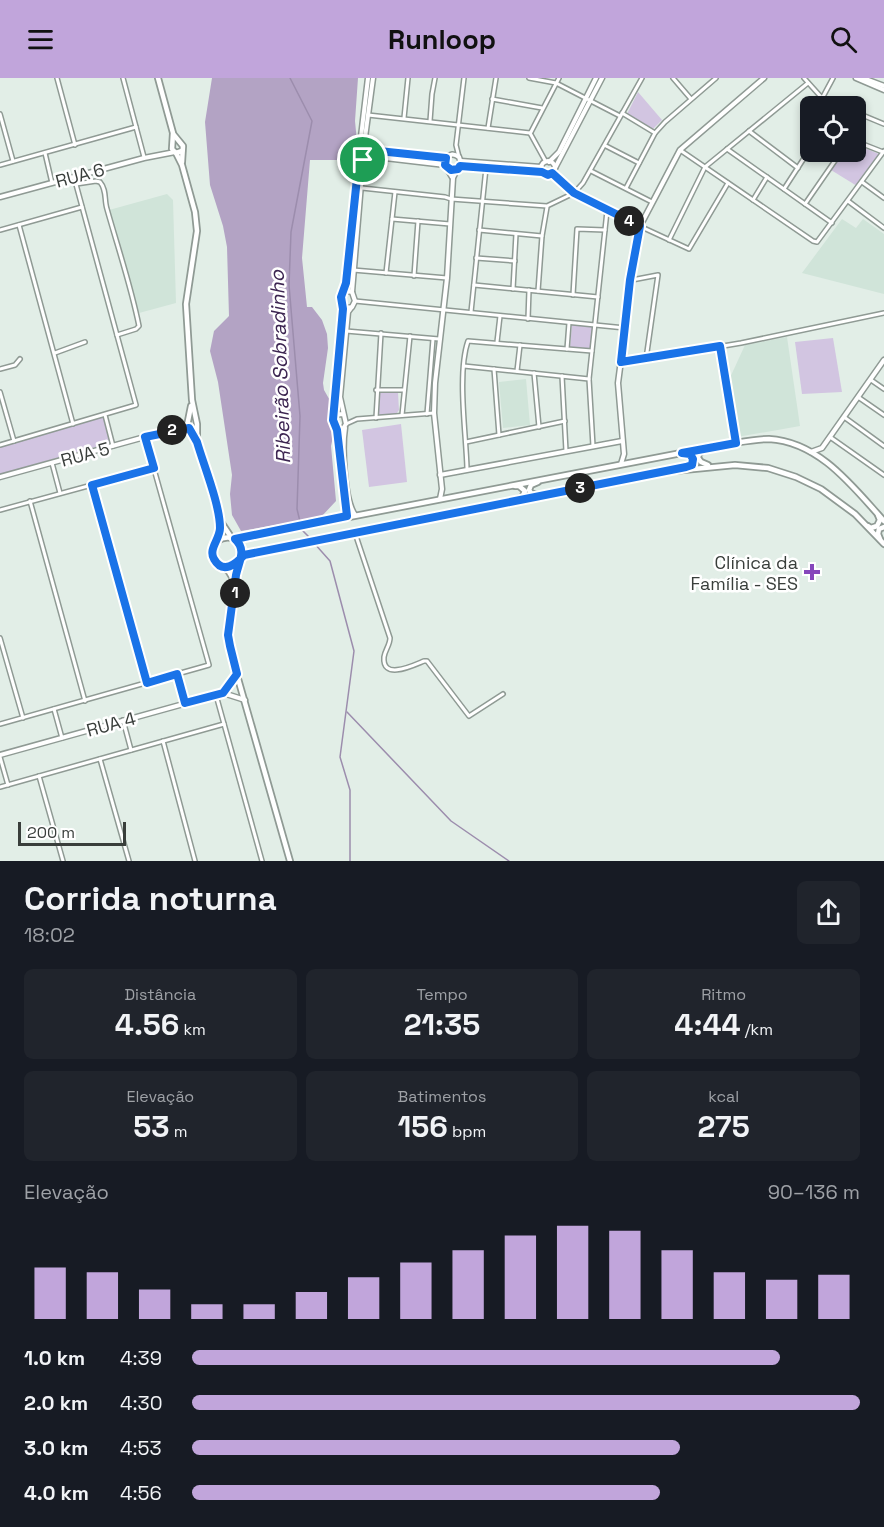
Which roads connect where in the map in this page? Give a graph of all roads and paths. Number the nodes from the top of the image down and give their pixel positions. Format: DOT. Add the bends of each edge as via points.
graph roads {
  1 [pos="57,78"];
  2 [pos="123,78"];
  3 [pos="158,78"];
  4 [pos="368,78"];
  5 [pos="373,78"];
  6 [pos="408,78"];
  7 [pos="435,78"];
  8 [pos="464,78"];
  9 [pos="496,78"];
  10 [pos="529,78"];
  11 [pos="559,78"];
  12 [pos="596,78"];
  13 [pos="602,78"];
  14 [pos="642,78"];
  15 [pos="673,78"];
  16 [pos="707,78"];
  17 [pos="716,78"];
  18 [pos="764,78"];
  19 [pos="804,78"];
  20 [pos="832,78"];
  21 [pos="856,78"];
  22 [pos="863,78"];
  23 [pos="710,82"];
  24 [pos="556,83"];
  25 [pos="808,83"];
  26 [pos="884,88"];
  27 [pos="820,96"];
  28 [pos="823,96"];
  29 [pos="585,97"];
  30 [pos="492,99"];
  31 [pos="691,99"];
  32 [pos="590,100"];
  33 [pos="542,108"];
  34 [pos="0,114"];
  35 [pos="368,115"];
  36 [pos="621,115"];
  37 [pos="866,117"];
  38 [pos="404,118"];
  39 [pos="430,121"];
  40 [pos="458,124"];
  41 [pos="884,124"];
  42 [pos="136,127"];
  43 [pos="488,128"];
  44 [pos="749,131"];
  45 [pos="530,133"];
  46 [pos="655,133"];
  47 [pos="75,145"];
  48 [pos="362,145"];
  49 [pos="456,145"];
  50 [pos="866,145"];
  51 [pos="605,146"];
  52 [pos="175,148"];
  53 [pos="727,149"];
  54 [pos="369,150"];
  55 [pos="680,150"];
  56 [pos="182,151"];
  57 [pos="883,151"];
  58 [pos="45,153"];
  59 [pos="368,156"];
  60 [pos="448,156"];
  61 [pos="144,158"];
  62 [pos="879,158"];
  63 [pos="361,160"];
  64 [pos="13,161"];
  65 [pos="548,162"];
  66 [pos="802,162"];
  67 [pos="834,162"];
  68 [pos="884,162"];
  69 [pos="459,163"];
  70 [pos="639,163"];
  71 [pos="0,165"];
  72 [pos="182,165"];
  73 [pos="447,167"];
  74 [pos="486,167"];
  75 [pos="705,167"];
  76 [pos="798,168"];
  77 [pos="542,170"];
  78 [pos="591,171"];
  79 [pos="553,172"];
  80 [pos="74,177"];
  81 [pos="767,177"];
  82 [pos="453,178"];
  83 [pos="862,182"];
  84 [pos="52,183"];
  85 [pos="728,183"];
  86 [pos="76,184"];
  87 [pos="362,188"];
  88 [pos="626,188"];
  89 [pos="784,189"];
  90 [pos="395,192"];
  91 [pos="574,193"];
  92 [pos="0,198"];
  93 [pos="884,198"];
  94 [pos="451,199"];
  95 [pos="753,200"];
  96 [pos="848,201"];
  97 [pos="481,202"];
  98 [pos="652,202"];
  99 [pos="805,204"];
  100 [pos="547,206"];
  101 [pos="82,207"];
  102 [pos="607,211"];
  103 [pos="392,219"];
  104 [pos="418,221"];
  105 [pos="450,224"];
  106 [pos="832,224"];
  107 [pos="19,225"];
  108 [pos="640,226"];
  109 [pos="884,228"];
  110 [pos="0,230"];
  111 [pos="479,230"];
  112 [pos="605,230"];
  113 [pos="516,234"];
  114 [pos="542,236"];
  115 [pos="669,240"];
  116 [pos="476,258"];
  117 [pos="515,261"];
  118 [pos="354,270"];
  119 [pos="386,273"];
  120 [pos="414,276"];
  121 [pos="447,278"];
  122 [pos="630,280"];
  123 [pos="474,285"];
  124 [pos="513,289"];
  125 [pos="529,290"];
  126 [pos="538,291"];
  127 [pos="352,292"];
  128 [pos="343,294"];
  129 [pos="573,295"];
  130 [pos="598,297"];
  131 [pos="355,301"];
  132 [pos="342,306"];
  133 [pos="352,307"];
  134 [pos="443,309"];
  135 [pos="471,312"];
  136 [pos="884,313"];
  137 [pos="500,316"];
  138 [pos="528,319"];
  139 [pos="569,322"];
  140 [pos="596,325"];
  141 [pos="625,328"];
  142 [pos="346,331"];
  143 [pos="381,333"];
  144 [pos="117,336"];
  145 [pos="410,336"];
  146 [pos="434,339"];
  147 [pos="439,339"];
  148 [pos="85,342"];
  149 [pos="497,342"];
  150 [pos="520,345"];
  151 [pos="720,346"];
  152 [pos="567,349"];
  153 [pos="592,351"];
  154 [pos="55,353"];
  155 [pos="20,359"];
  156 [pos="646,359"];
  157 [pos="884,360"];
  158 [pos="621,362"];
  159 [pos="464,366"];
  160 [pos="0,369"];
  161 [pos="494,369"];
  162 [pos="517,371"];
  163 [pos="534,373"];
  164 [pos="562,376"];
  165 [pos="589,379"];
  166 [pos="870,380"];
  167 [pos="884,389"];
  168 [pos="376,390"];
  169 [pos="403,390"];
  170 [pos="0,392"];
  171 [pos="858,397"];
  172 [pos="192,400"];
  173 [pos="434,413"];
  174 [pos="427,414"];
  175 [pos="105,415"];
  176 [pos="334,415"];
  177 [pos="343,415"];
  178 [pos="884,415"];
  179 [pos="402,416"];
  180 [pos="844,417"];
  181 [pos="376,418"];
  182 [pos="357,419"];
  183 [pos="565,422"];
  184 [pos="196,423"];
  185 [pos="73,424"];
  186 [pos="189,425"];
  187 [pos="345,426"];
  188 [pos="539,427"];
  189 [pos="337,430"];
  190 [pos="499,435"];
  191 [pos="145,437"];
  192 [pos="830,437"];
  193 [pos="14,441"];
  194 [pos="622,441"];
  195 [pos="197,442"];
  196 [pos="466,442"];
  197 [pos="736,443"];
  198 [pos="0,445"];
  199 [pos="113,446"];
  200 [pos="593,446"];
  201 [pos="884,446"];
  202 [pos="707,448"];
  203 [pos="822,448"];
  204 [pos="566,451"];
  205 [pos="811,452"];
  206 [pos="682,453"];
  207 [pos="624,454"];
  208 [pos="823,459"];
  209 [pos="633,462"];
  210 [pos="52,463"];
  211 [pos="621,464"];
  212 [pos="713,466"];
  213 [pos="154,468"];
  214 [pos="467,468"];
  215 [pos="663,472"];
  216 [pos="440,475"];
  217 [pos="884,475"];
  218 [pos="561,476"];
  219 [pos="0,477"];
  220 [pos="92,485"];
  221 [pos="510,485"];
  222 [pos="442,489"];
  223 [pos="60,493"];
  224 [pos="540,496"];
  225 [pos="452,497"];
  226 [pos="440,499"];
  227 [pos="30,501"];
  228 [pos="495,506"];
  229 [pos="0,510"];
  230 [pos="218,513"];
  231 [pos="878,514"];
  232 [pos="355,515"];
  233 [pos="347,516"];
  234 [pos="884,521"];
  235 [pos="865,524"];
  236 [pos="884,527"];
  237 [pos="355,533"];
  238 [pos="233,538"];
  239 [pos="217,542"];
  240 [pos="882,542"];
  241 [pos="241,558"];
  242 [pos="222,566"];
  243 [pos="236,584"];
  244 [pos="0,638"];
  245 [pos="177,674"];
  246 [pos="237,674"];
  247 [pos="147,683"];
  248 [pos="223,693"];
  249 [pos="503,694"];
  250 [pos="216,695"];
  251 [pos="85,700"];
  252 [pos="246,700"];
  253 [pos="185,703"];
  254 [pos="54,709"];
  255 [pos="23,718"];
  256 [pos="123,720"];
  257 [pos="0,724"];
  258 [pos="224,724"];
  259 [pos="62,738"];
  260 [pos="163,741"];
  261 [pos="131,750"];
  262 [pos="0,756"];
  263 [pos="100,759"];
  264 [pos="39,776"];
  265 [pos="8,785"];
  266 [pos="0,787"];
  267 [pos="63,861"];
  268 [pos="129,861"];
  269 [pos="195,861"];
  270 [pos="262,861"];
  271 [pos="290,861"];
  1 -- 47 [label="street"];
  2 -- 42 [label="street"];
  3 -- 52 [label="main road"];
  4 -- 48 [label="street"];
  5 -- 35 [label="street"];
  6 -- 38 [label="street"];
  7 -- 39 [label="street"];
  8 -- 40 [label="street"];
  9 -- 30 [label="street"];
  10 -- 24 [label="street"];
  11 -- 24 [label="street"];
  12 -- 29 [label="street"];
  13 -- 32 [label="street"];
  14 -- 36 [label="street"];
  15 -- 31 [label="street"];
  16 -- 23 [label="street"];
  17 -- 23 [label="street"];
  18 -- 55 [label="street"];
  19 -- 25 [label="street"];
  20 -- 28 [label="street"];
  21 -- 26 [label="street"];
  22 -- 26 [label="street"];
  23 -- 31 [label="street"];
  24 -- 29 [label="street"];
  24 -- 33 [label="street"];
  25 -- 27 [label="street"];
  25 -- 44 [label="street"];
  29 -- 32 [label="street"];
  29 -- 65 [label="street" via="559,152"];
  30 -- 33 [label="street"];
  30 -- 43 [label="street"];
  31 -- 46 [label="street"];
  32 -- 36 [label="street"];
  32 -- 79 [label="street"];
  33 -- 45 [label="street"];
  34 -- 64 [label="street"];
  35 -- 38 [label="street"];
  35 -- 48 [label="street"];
  36 -- 46 [label="street"];
  36 -- 51 [label="street"];
  37 -- 41 [label="street"];
  38 -- 39 [label="street"];
  39 -- 40 [label="street"];
  40 -- 43 [label="street"];
  40 -- 49 [label="street"];
  42 -- 47 [label="street"];
  42 -- 61 [label="street"];
  43 -- 45 [label="street"];
  44 -- 53 [label="street"];
  44 -- 76 [label="street"];
  45 -- 65 [label="street"];
  46 -- 70 [label="street"];
  47 -- 58 [label="street"];
  48 -- 54 [label="street"];
  48 -- 63 [label="street" via="354,152"];
  49 -- 60 [label="street"];
  49 -- 69 [label="street"];
  50 -- 57 [label="street"];
  51 -- 70 [label="street"];
  51 -- 78 [label="street"];
  52 -- 56 [label="main road"];
  52 -- 56 [label="main road" via="183,146"];
  52 -- 61 [label="street, RUA 6"];
  52 -- 72 [label="main road"];
  53 -- 75 [label="street"];
  53 -- 81 [label="street"];
  54 -- 59 [label="street"];
  54 -- 60 [label="street"];
  55 -- 75 [label="street"];
  55 -- 98 [label="street"];
  56 -- 72 [label="main road"];
  57 -- 62 [label="street"];
  58 -- 64 [label="street"];
  58 -- 84 [label="street"];
  59 -- 63 [label="street"];
  59 -- 73 [label="street"];
  60 -- 69 [label="street"];
  60 -- 73 [label="street"];
  61 -- 80 [label="street, RUA 6"];
  62 -- 68 [label="street"];
  62 -- 83 [label="street"];
  63 -- 87 [label="street"];
  63 -- 128 [label="street"];
  64 -- 71 [label="street"];
  65 -- 77 [label="street"];
  65 -- 79 [label="street" via="554,165"];
  66 -- 76 [label="street"];
  67 -- 99 [label="street"];
  69 -- 73 [label="street"];
  69 -- 74 [label="street"];
  69 -- 77 [label="street"];
  69 -- 82 [label="street"];
  70 -- 88 [label="street"];
  72 -- 172 [label="main road" via="197,231 186,304"];
  73 -- 82 [label="street"];
  74 -- 77 [label="street"];
  74 -- 97 [label="street"];
  75 -- 85 [label="street"];
  75 -- 115 [label="street"];
  76 -- 89 [label="street"];
  77 -- 79 [label="street" via="548,175"];
  78 -- 88 [label="street"];
  78 -- 91 [label="street"];
  79 -- 91 [label="street"];
  80 -- 84 [label="street, RUA 6"];
  80 -- 86 [label="street"];
  81 -- 89 [label="street"];
  81 -- 95 [label="street"];
  82 -- 94 [label="street"];
  83 -- 93 [label="street"];
  83 -- 96 [label="street"];
  84 -- 92 [label="street, RUA 6"];
  85 -- 95 [label="street"];
  85 -- 115 [label="street" via="689,249"];
  86 -- 101 [label="street"];
  86 -- 144 [label="street" via="96,181 105,191 139,326"];
  87 -- 90 [label="street"];
  87 -- 118 [label="street"];
  88 -- 98 [label="street"];
  89 -- 99 [label="street"];
  90 -- 94 [label="street"];
  90 -- 103 [label="street"];
  91 -- 100 [label="street"];
  91 -- 102 [label="street"];
  94 -- 97 [label="street"];
  94 -- 105 [label="street"];
  95 -- 106 [label="street" via="813,242"];
  96 -- 106 [label="street"];
  96 -- 109 [label="street"];
  97 -- 100 [label="street"];
  97 -- 111 [label="street"];
  98 -- 108 [label="street"];
  99 -- 106 [label="street"];
  100 -- 114 [label="street"];
  101 -- 107 [label="street"];
  101 -- 144 [label="street"];
  102 -- 108 [label="street"];
  102 -- 112 [label="street"];
  103 -- 104 [label="street"];
  103 -- 119 [label="street"];
  104 -- 105 [label="street"];
  104 -- 120 [label="street"];
  105 -- 121 [label="street"];
  107 -- 110 [label="street"];
  107 -- 154 [label="street"];
  108 -- 115 [label="street"];
  108 -- 122 [label="street"];
  111 -- 113 [label="street"];
  111 -- 116 [label="street"];
  112 -- 129 [label="street" via="577,229"];
  112 -- 130 [label="street"];
  113 -- 114 [label="street"];
  113 -- 117 [label="street"];
  114 -- 126 [label="street"];
  116 -- 117 [label="street"];
  116 -- 123 [label="street"];
  117 -- 124 [label="street"];
  118 -- 119 [label="street"];
  118 -- 127 [label="street"];
  119 -- 120 [label="street"];
  120 -- 121 [label="street"];
  121 -- 134 [label="street"];
  122 -- 141 [label="street"];
  122 -- 156 [label="street" via="658,274"];
  123 -- 124 [label="street"];
  123 -- 135 [label="street"];
  124 -- 125 [label="street"];
  125 -- 126 [label="street"];
  125 -- 138 [label="street"];
  126 -- 129 [label="street"];
  127 -- 128 [label="street"];
  127 -- 131 [label="street"];
  128 -- 132 [label="street"];
  129 -- 130 [label="street"];
  130 -- 140 [label="street"];
  131 -- 133 [label="street"];
  131 -- 134 [label="street"];
  132 -- 133 [label="street"];
  132 -- 176 [label="street"];
  133 -- 142 [label="street"];
  134 -- 135 [label="street"];
  134 -- 147 [label="street"];
  135 -- 137 [label="street"];
  136 -- 151 [label="street"];
  137 -- 138 [label="street"];
  137 -- 149 [label="street"];
  138 -- 139 [label="street"];
  139 -- 140 [label="street"];
  139 -- 152 [label="street"];
  140 -- 141 [label="street"];
  140 -- 153 [label="street"];
  141 -- 158 [label="street"];
  142 -- 143 [label="street"];
  142 -- 177 [label="street" via="340,397"];
  143 -- 145 [label="street"];
  143 -- 168 [label="street"];
  144 -- 175 [label="street" via="136,405"];
  145 -- 146 [label="street"];
  145 -- 169 [label="street"];
  146 -- 147 [label="street"];
  146 -- 174 [label="street"];
  147 -- 173 [label="street"];
  148 -- 154 [label="street"];
  149 -- 150 [label="street"];
  149 -- 159 [label="street" via="468,341"];
  150 -- 152 [label="street"];
  150 -- 162 [label="street"];
  151 -- 156 [label="street"];
  151 -- 197 [label="street"];
  152 -- 153 [label="street"];
  153 -- 165 [label="street"];
  154 -- 185 [label="street"];
  155 -- 160 [label="street" via="15,365"];
  156 -- 158 [label="street"];
  157 -- 166 [label="street"];
  158 -- 194 [label="street" via="618,383"];
  159 -- 161 [label="street"];
  159 -- 196 [label="street"];
  161 -- 162 [label="street"];
  161 -- 190 [label="street"];
  162 -- 163 [label="street"];
  163 -- 164 [label="street"];
  163 -- 188 [label="street"];
  164 -- 165 [label="street"];
  164 -- 183 [label="street"];
  165 -- 200 [label="street"];
  166 -- 167 [label="street"];
  166 -- 171 [label="street"];
  168 -- 169 [label="street"];
  168 -- 181 [label="street"];
  169 -- 179 [label="street"];
  170 -- 193 [label="street"];
  171 -- 178 [label="street"];
  171 -- 180 [label="street"];
  172 -- 184 [label="main road"];
  172 -- 186 [label="main road"];
  173 -- 174 [label="street"];
  173 -- 216 [label="street"];
  174 -- 179 [label="street"];
  175 -- 185 [label="street"];
  175 -- 199 [label="street"];
  176 -- 177 [label="street"];
  176 -- 189 [label="street"];
  177 -- 182 [label="street"];
  177 -- 187 [label="street"];
  179 -- 181 [label="street"];
  180 -- 192 [label="street"];
  180 -- 201 [label="street"];
  181 -- 182 [label="street"];
  182 -- 187 [label="street"];
  183 -- 188 [label="street"];
  183 -- 204 [label="street"];
  184 -- 186 [label="main road" via="193,419"];
  184 -- 186 [label="main road" via="193,429"];
  184 -- 195 [label="main road"];
  185 -- 193 [label="street"];
  186 -- 191 [label="street, RUA 5"];
  186 -- 195 [label="main road"];
  187 -- 189 [label="street"];
  187 -- 232 [label="street" via="348,488"];
  188 -- 190 [label="street"];
  189 -- 233 [label="street"];
  190 -- 196 [label="street"];
  191 -- 199 [label="street, RUA 5"];
  191 -- 213 [label="street"];
  192 -- 203 [label="street"];
  192 -- 217 [label="street"];
  193 -- 198 [label="street"];
  194 -- 200 [label="street"];
  194 -- 207 [label="street"];
  195 -- 230 [label="main road"];
  196 -- 214 [label="street"];
  197 -- 202 [label="main road"];
  197 -- 205 [label="main road" via="769,439"];
  199 -- 210 [label="street, RUA 5"];
  200 -- 204 [label="street"];
  202 -- 206 [label="main road"];
  202 -- 212 [label="main road" via="698,458"];
  203 -- 205 [label="street"];
  203 -- 208 [label="street"];
  204 -- 214 [label="street"];
  205 -- 208 [label="main road"];
  206 -- 209 [label="main road"];
  206 -- 215 [label="main road" via="690,454 692,465"];
  207 -- 209 [label="street"];
  207 -- 211 [label="street"];
  208 -- 231 [label="main road"];
  209 -- 211 [label="main road"];
  210 -- 219 [label="street, RUA 5"];
  210 -- 223 [label="street"];
  211 -- 218 [label="main road"];
  212 -- 215 [label="main road"];
  212 -- 235 [label="main road" via="768,468 796,477 821,489"];
  213 -- 220 [label="street"];
  213 -- 245 [label="street" via="209,664"];
  214 -- 216 [label="street"];
  215 -- 224 [label="main road"];
  216 -- 222 [label="street"];
  218 -- 221 [label="main road"];
  218 -- 224 [label="main road" via="531,485 531,493"];
  220 -- 223 [label="street"];
  220 -- 247 [label="street"];
  221 -- 225 [label="main road"];
  221 -- 228 [label="main road" via="523,488 525,494"];
  222 -- 225 [label="street"];
  222 -- 226 [label="street"];
  223 -- 227 [label="street"];
  224 -- 228 [label="main road"];
  225 -- 226 [label="main road"];
  226 -- 232 [label="main road"];
  227 -- 229 [label="street"];
  227 -- 251 [label="street"];
  228 -- 237 [label="main road"];
  230 -- 238 [label="main road" via="224,529"];
  230 -- 239 [label="main road"];
  231 -- 234 [label="main road"];
  231 -- 235 [label="main road" via="877,526"];
  232 -- 233 [label="main road"];
  233 -- 238 [label="main road"];
  235 -- 240 [label="main road"];
  236 -- 240 [label="main road" via="878,534"];
  237 -- 241 [label="main road"];
  237 -- 249 [label="street" via="390,638 384,655 386,665 399,671 427,661 470,716"];
  238 -- 239 [label="main road"];
  238 -- 241 [label="main road" via="242,549"];
  239 -- 242 [label="main road" via="213,556"];
  241 -- 242 [label="main road" via="232,566"];
  241 -- 243 [label="main road"];
  242 -- 243 [label="main road"];
  243 -- 246 [label="main road" via="228,635"];
  244 -- 255 [label="street"];
  245 -- 247 [label="street"];
  245 -- 253 [label="street"];
  246 -- 248 [label="street"];
  246 -- 252 [label="main road"];
  247 -- 251 [label="street"];
  248 -- 250 [label="street, RUA 4"];
  248 -- 252 [label="street"];
  250 -- 253 [label="street, RUA 4"];
  250 -- 258 [label="street"];
  251 -- 254 [label="street"];
  252 -- 271 [label="main road"];
  253 -- 256 [label="street, RUA 4"];
  254 -- 255 [label="street"];
  254 -- 259 [label="street"];
  255 -- 257 [label="street"];
  256 -- 259 [label="street, RUA 4"];
  256 -- 261 [label="street"];
  258 -- 260 [label="street"];
  258 -- 270 [label="street"];
  259 -- 262 [label="street, RUA 4"];
  260 -- 261 [label="street"];
  260 -- 269 [label="street"];
  261 -- 263 [label="street"];
  262 -- 265 [label="street"];
  263 -- 264 [label="street"];
  263 -- 268 [label="street"];
  264 -- 265 [label="street"];
  264 -- 267 [label="street"];
  265 -- 266 [label="street"];
}
